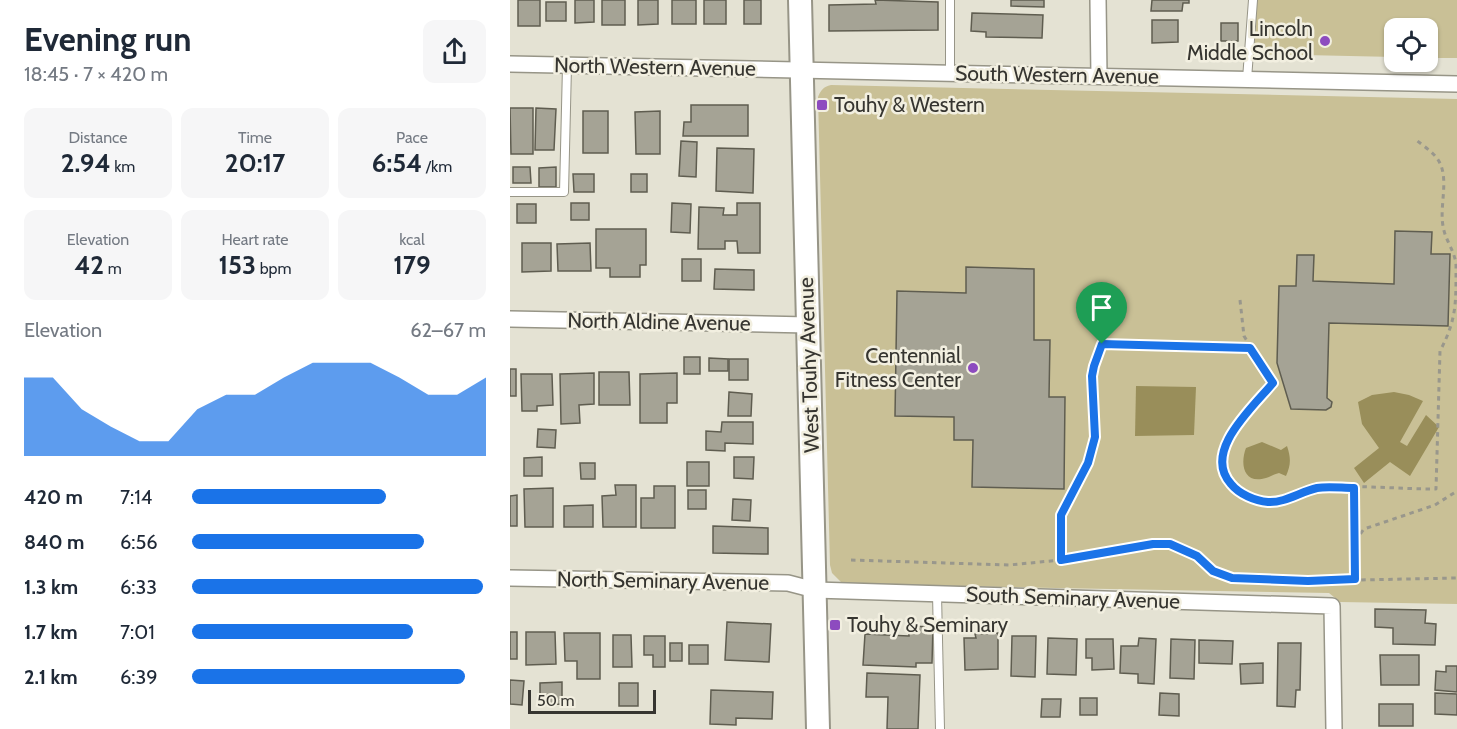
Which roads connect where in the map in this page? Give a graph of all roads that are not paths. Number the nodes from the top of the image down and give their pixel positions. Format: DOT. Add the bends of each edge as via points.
graph roads {
  1 [pos="800,0"];
  2 [pos="950,0"];
  3 [pos="1098,0"];
  4 [pos="1253,0"];
  5 [pos="510,64"];
  6 [pos="567,66"];
  7 [pos="801,70"];
  8 [pos="951,73"];
  9 [pos="1099,76"];
  10 [pos="1247,79"];
  11 [pos="1457,84"];
  12 [pos="510,192"];
  13 [pos="510,319"];
  14 [pos="808,325"];
  15 [pos="510,578"];
  16 [pos="815,590"];
  17 [pos="937,594"];
  18 [pos="818,729"];
  19 [pos="940,729"];
  20 [pos="1334,729"];
  1 -- 7 [label="main road, West Touhy Avenue"];
  2 -- 8 [label="lane"];
  3 -- 9 [label="street"];
  4 -- 10 [label="lane"];
  5 -- 6 [label="street, North Western Avenue"];
  6 -- 7 [label="street, North Western Avenue"];
  6 -- 12 [label="lane" via="564,192"];
  7 -- 8 [label="street, South Western Avenue"];
  7 -- 14 [label="main road, West Touhy Avenue"];
  8 -- 9 [label="street, South Western Avenue"];
  9 -- 10 [label="street, South Western Avenue"];
  10 -- 11 [label="street, South Western Avenue"];
  13 -- 14 [label="street, North Aldine Avenue"];
  14 -- 16 [label="main road, West Touhy Avenue"];
  15 -- 16 [label="street, North Seminary Avenue" via="788,583"];
  16 -- 17 [label="street, South Seminary Avenue"];
  16 -- 18 [label="main road, West Touhy Avenue"];
  17 -- 19 [label="lane"];
  17 -- 20 [label="street, South Seminary Avenue" via="1332,606"];
}
